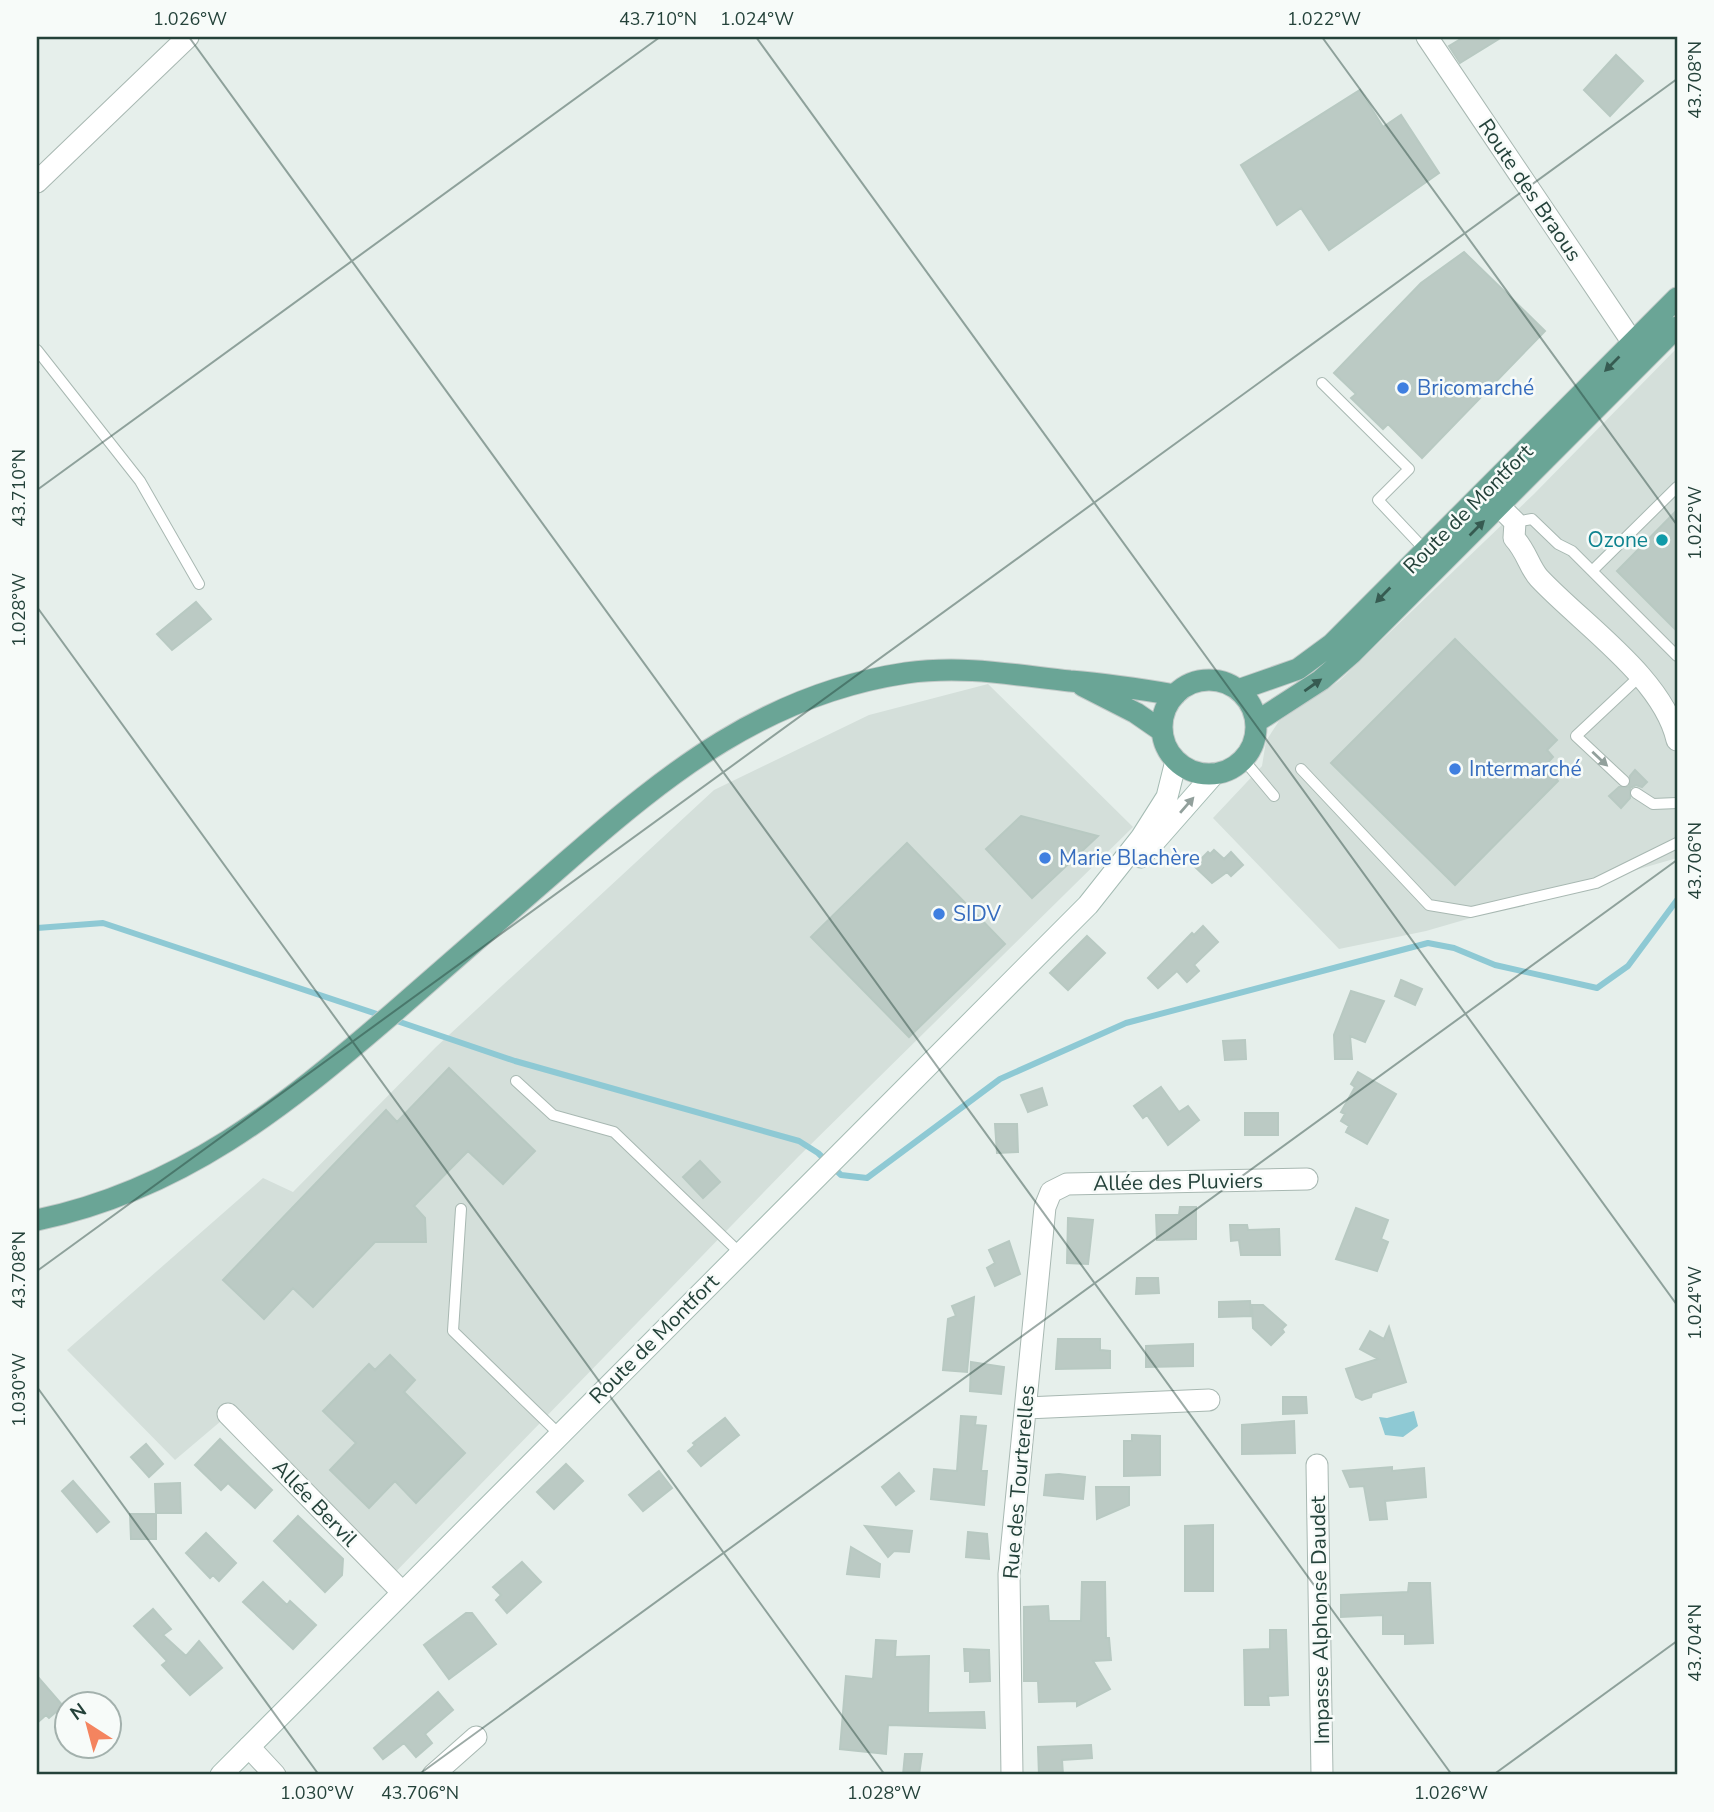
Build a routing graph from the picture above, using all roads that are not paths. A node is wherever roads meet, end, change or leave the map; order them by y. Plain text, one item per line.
1 (188, 37) edge
2 (1427, 37) edge
3 (37, 182) edge
4 (1677, 298) edge
5 (1677, 327) edge
6 (1633, 343) junction
7 (37, 350) edge
8 (1322, 383) dead end
9 (1677, 486) edge
10 (1499, 506) junction
11 (1515, 522) junction
12 (1426, 551) junction
13 (1592, 571) junction
14 (199, 584) dead end
15 (1677, 656) edge
16 (1640, 676) junction
17 (1071, 681) junction
18 (1238, 690) junction
19 (1175, 695) junction
20 (1256, 722) junction
21 (1162, 731) junction
22 (1677, 740) edge
23 (1243, 759) junction
24 (1176, 761) junction
25 (1301, 769) dead end
26 (1214, 774) junction
27 (1624, 781) dead end
28 (1636, 793) dead end
29 (1274, 796) dead end
30 (1677, 803) edge
31 (1677, 843) edge
32 (1088, 905) junction
33 (516, 1081) dead end
34 (1307, 1180) dead end
35 (1051, 1192) joint
36 (461, 1209) dead end
37 (37, 1220) edge
38 (740, 1253) junction
39 (1209, 1400) dead end
40 (1026, 1408) junction
41 (228, 1415) dead end
42 (559, 1434) junction
43 (1317, 1465) dead end
44 (402, 1592) junction
45 (476, 1737) dead end
46 (249, 1747) junction
47 (221, 1775) edge
48 (275, 1775) edge
49 (433, 1775) edge
50 (1012, 1775) edge
51 (1322, 1775) edge

1 - 3 street
2 - 6 street, Route des Braous
4 - 6 main road, Route de Montfort
5 - 10 main road, Route de Montfort
6 -> 12 main road, Route de Montfort
7 - 14 lane
8 - 12 lane
9 - 13 lane
10 - 11 street
20 -> 10 main road, Route de Montfort
11 - 13 lane
11 - 16 street
12 -> 18 main road, Route de Montfort
13 - 15 lane
16 - 22 street
16 -> 27 lane
17 - 19 main road
17 - 21 main road
17 - 37 main road
18 - 19 main road
18 - 20 main road
19 - 21 main road
20 - 23 main road
21 - 24 main road
23 - 26 main road
23 - 29 lane
24 - 26 main road
24 - 32 street, Route de Montfort
25 - 31 lane
32 -> 26 street, Route de Montfort
28 - 30 lane
32 - 38 street, Route de Montfort
33 - 38 lane
34 - 35 street, Allée des Pluviers
35 - 40 street, Rue des Tourterelles
36 - 42 lane
38 - 42 street, Route de Montfort
39 - 40 street
40 - 50 street, Rue des Tourterelles
41 - 44 street, Allée Bervil
42 - 44 street, Route de Montfort
43 - 51 street, Impasse Alphonse Daudet
44 - 46 street, Route de Montfort
45 - 49 street
46 - 47 street, Route de Montfort
46 - 48 street

